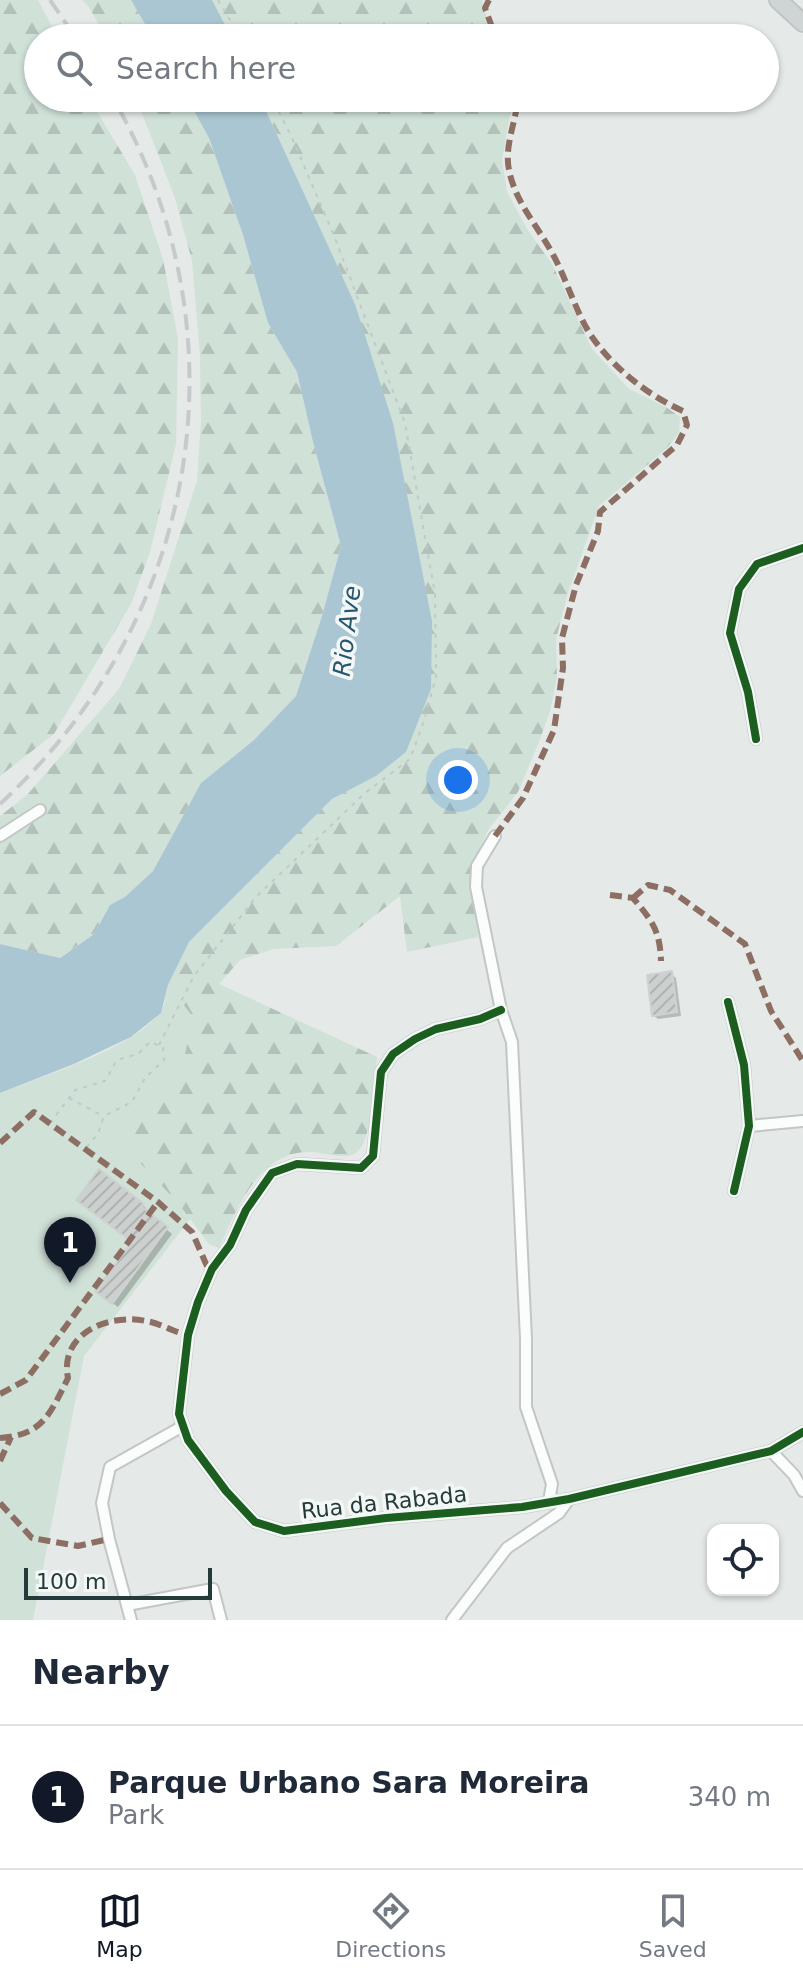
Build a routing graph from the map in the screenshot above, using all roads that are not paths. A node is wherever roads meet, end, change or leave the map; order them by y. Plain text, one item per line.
1 (778, 0) edge
2 (803, 23) edge
3 (803, 548) edge
4 (756, 739) dead end
5 (40, 810) dead end
6 (0, 836) edge
7 (495, 836) dead end
8 (728, 1002) dead end
9 (501, 1010) junction
10 (803, 1121) edge
11 (749, 1126) junction
12 (734, 1191) dead end
13 (183, 1426) junction
14 (803, 1432) edge
15 (771, 1451) junction
16 (803, 1491) edge
17 (569, 1499) junction
18 (549, 1501) junction
19 (127, 1605) junction
20 (131, 1620) edge
21 (221, 1620) edge
22 (452, 1620) edge

1 - 2 main road
3 - 4 street
5 - 6 street
7 - 9 street
8 - 11 street
9 - 13 street, Rua da Rabada
9 - 18 street
10 - 11 street
11 - 12 street
13 - 18 street, Rua da Rabada
13 - 19 street
14 - 15 street, Rua da Rabada
15 - 16 street
15 - 17 street, Rua da Rabada
17 - 18 street, Rua da Rabada
17 - 22 street
19 - 20 street
19 - 21 street

